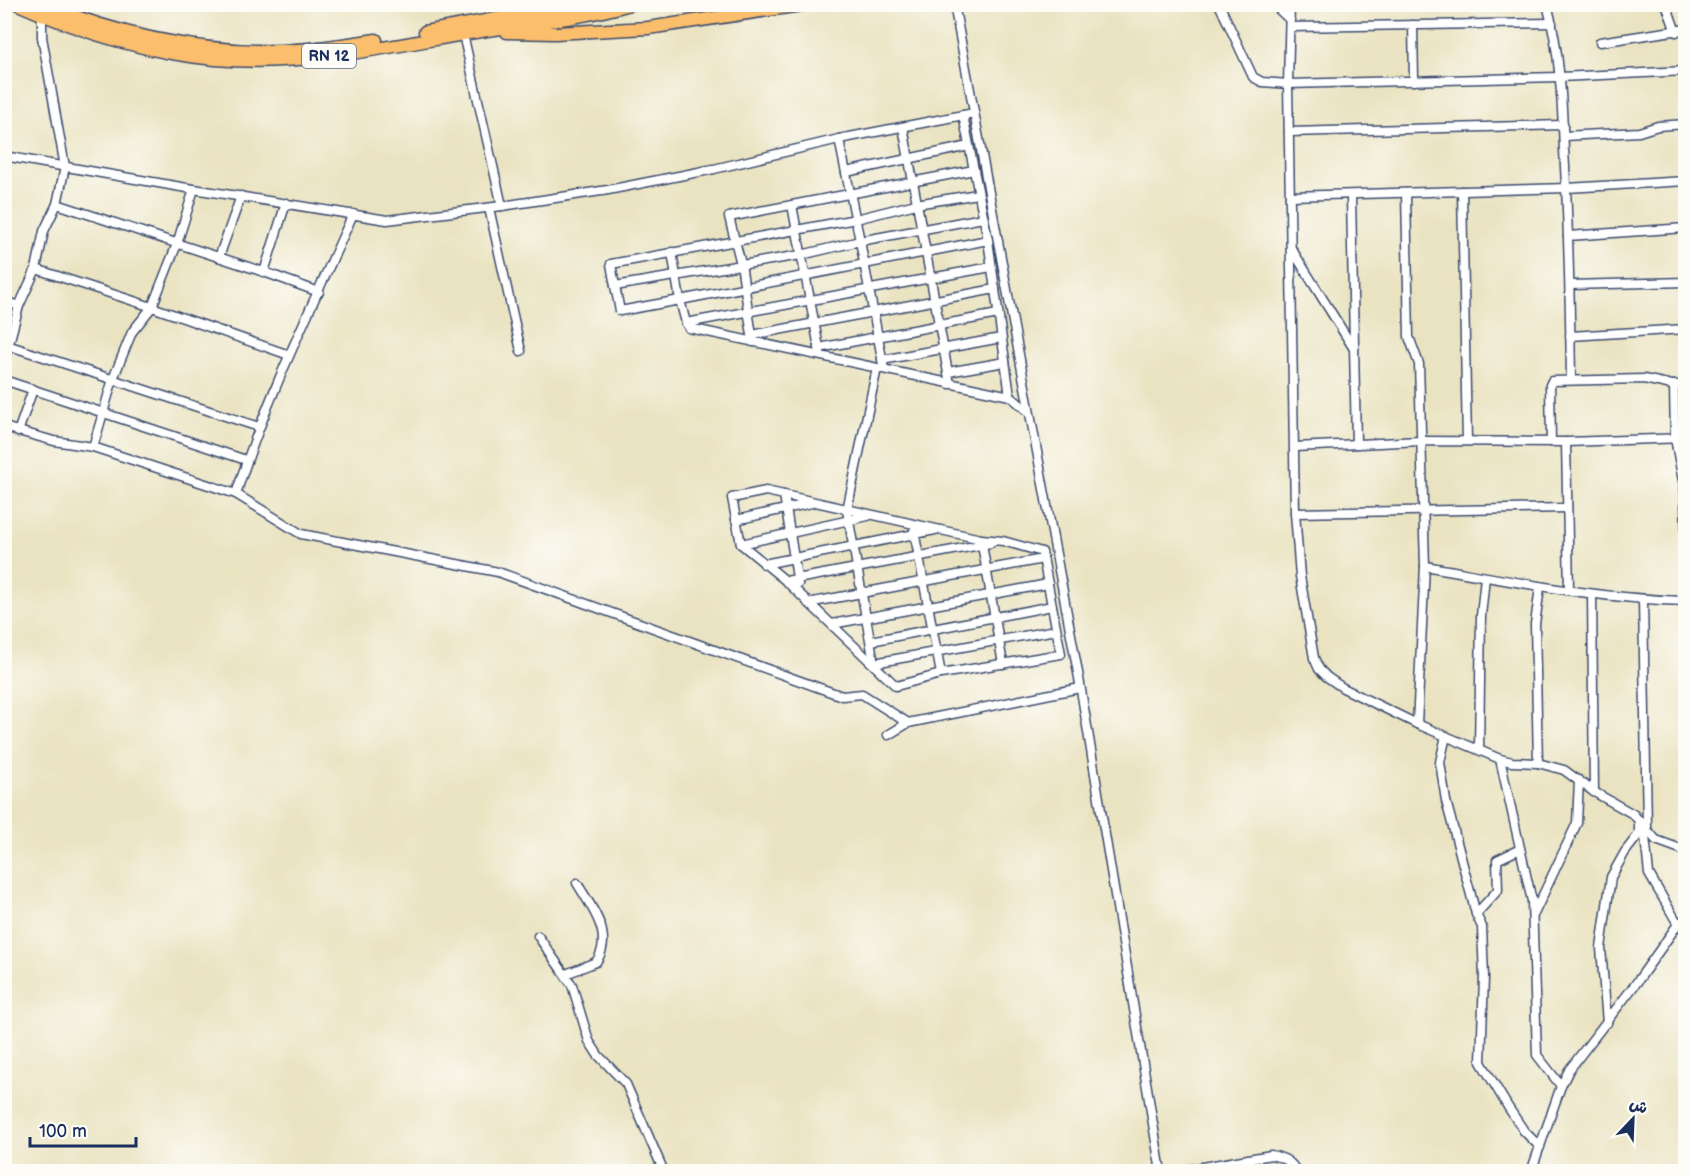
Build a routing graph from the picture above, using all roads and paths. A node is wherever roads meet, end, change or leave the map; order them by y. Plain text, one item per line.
1 (18, 4) edge
2 (578, 4) edge
3 (630, 4) edge
4 (808, 4) edge
5 (954, 4) edge
6 (1219, 4) edge
7 (1273, 4) edge
8 (1290, 4) edge
9 (1546, 4) edge
10 (1666, 4) edge
11 (772, 7) edge
12 (42, 10) edge
13 (1552, 22) junction
14 (1290, 23) junction
15 (1413, 25) junction
16 (1686, 30) edge
17 (484, 31) junction
18 (1676, 32) junction
19 (463, 34) junction
20 (1600, 42) dead end
21 (1686, 71) edge
22 (1560, 77) junction
23 (1414, 81) junction
24 (1288, 84) junction
25 (974, 113) junction
26 (963, 115) junction
27 (1686, 124) edge
28 (1563, 125) junction
29 (903, 127) junction
30 (1289, 132) junction
31 (1564, 136) junction
32 (839, 139) junction
33 (969, 146) junction
34 (4, 156) edge
35 (908, 159) junction
36 (65, 167) junction
37 (974, 170) junction
38 (846, 172) junction
39 (1686, 181) edge
40 (912, 183) junction
41 (194, 189) junction
42 (1567, 189) junction
43 (1462, 191) junction
44 (1406, 193) junction
45 (978, 194) junction
46 (851, 195) junction
47 (1351, 195) junction
48 (241, 196) junction
49 (1290, 196) junction
50 (286, 203) junction
51 (57, 204) junction
52 (916, 204) junction
53 (792, 205) junction
54 (502, 207) junction
55 (489, 208) junction
56 (353, 214) junction
57 (983, 218) junction
58 (856, 219) junction
59 (1686, 228) edge
60 (796, 230) junction
61 (920, 230) junction
62 (1568, 236) junction
63 (988, 240) junction
64 (734, 241) junction
65 (860, 241) junction
66 (177, 244) junction
67 (1291, 247) junction
68 (672, 252) junction
69 (925, 252) junction
70 (801, 255) junction
71 (219, 257) junction
72 (741, 264) junction
73 (865, 264) junction
74 (992, 267) junction
75 (36, 269) junction
76 (264, 272) junction
77 (677, 275) junction
78 (804, 276) junction
79 (930, 278) junction
80 (1686, 282) edge
81 (1570, 285) junction
82 (615, 286) junction
83 (744, 287) junction
84 (869, 289) junction
85 (995, 289) junction
86 (319, 292) junction
87 (680, 300) junction
88 (809, 300) junction
89 (934, 300) junction
90 (4, 301) edge
91 (19, 306) junction
92 (152, 307) junction
93 (747, 311) junction
94 (873, 312) junction
95 (998, 314) junction
96 (686, 323) junction
97 (814, 323) junction
98 (939, 326) junction
99 (1686, 329) edge
100 (1570, 336) junction
101 (878, 337) junction
102 (1001, 338) junction
103 (752, 339) junction
104 (10, 345) junction
105 (943, 348) junction
106 (1354, 350) junction
107 (521, 351) dead end
108 (820, 352) junction
109 (289, 355) junction
110 (4, 362) edge
111 (1005, 362) junction
112 (881, 366) junction
113 (948, 372) junction
114 (113, 379) junction
115 (4, 380) edge
116 (1571, 380) junction
117 (950, 384) junction
118 (1674, 385) junction
119 (1686, 385) edge
120 (33, 389) junction
121 (1010, 396) junction
122 (103, 411) junction
123 (1029, 412) junction
124 (4, 427) edge
125 (259, 427) junction
126 (18, 432) junction
127 (1675, 438) junction
128 (1686, 438) edge
129 (1421, 441) junction
130 (1467, 441) junction
131 (1551, 442) junction
132 (1566, 442) junction
133 (1356, 444) junction
134 (93, 447) junction
135 (1295, 447) junction
136 (246, 460) junction
137 (236, 494) junction
138 (1685, 494) edge
139 (784, 495) junction
140 (815, 503) junction
141 (1567, 508) junction
142 (786, 509) junction
143 (847, 510) junction
144 (1422, 511) junction
145 (1295, 513) junction
146 (871, 515) junction
147 (736, 520) junction
148 (849, 520) junction
149 (913, 524) junction
150 (939, 530) junction
151 (790, 533) junction
152 (915, 535) junction
153 (981, 542) junction
154 (1685, 542) edge
155 (741, 544) junction
156 (854, 547) junction
157 (1686, 547) edge
158 (920, 556) junction
159 (1043, 558) junction
160 (794, 559) junction
161 (764, 564) junction
162 (1425, 566) junction
163 (858, 568) junction
164 (986, 569) junction
165 (1485, 577) junction
166 (797, 579) junction
167 (786, 581) junction
168 (924, 581) junction
169 (1048, 584) junction
170 (1540, 587) junction
171 (1569, 590) junction
172 (862, 593) junction
173 (1592, 594) junction
174 (990, 595) junction
175 (800, 596) junction
176 (1643, 600) junction
177 (1686, 601) edge
178 (808, 603) junction
179 (929, 606) junction
180 (1052, 606) junction
181 (867, 617) junction
182 (994, 617) junction
183 (832, 624) junction
184 (933, 629) junction
185 (1056, 630) junction
186 (998, 640) junction
187 (871, 641) junction
188 (937, 651) junction
189 (874, 663) junction
190 (1003, 664) junction
191 (942, 674) junction
192 (1080, 688) junction
193 (908, 723) junction
194 (1417, 724) junction
195 (888, 735) dead end
196 (1446, 736) junction
197 (1479, 749) junction
198 (1500, 759) junction
199 (1538, 763) junction
200 (1579, 780) junction
201 (1594, 792) junction
202 (1643, 824) junction
203 (1520, 849) junction
204 (1686, 851) edge
205 (578, 883) dead end
206 (1476, 914) junction
207 (1533, 915) junction
208 (1682, 921) edge
209 (538, 936) dead end
210 (566, 974) junction
211 (1607, 1023) junction
212 (1561, 1086) junction
213 (1540, 1147) junction
214 (1249, 1159) junction
215 (664, 1172) edge
216 (1161, 1172) edge
217 (1174, 1172) edge
218 (1252, 1172) edge
219 (1297, 1172) edge
220 (1531, 1172) edge

1 - 12 highway, RN 12
2 - 12 highway
3 - 17 highway
4 - 11 highway, RN 12
5 - 25 street
6 - 24 street
7 - 14 street
8 - 14 street
9 - 13 street
10 - 18 street
11 - 17 highway, RN 12
12 - 19 highway, RN 12
12 - 36 street
13 - 15 street
13 - 22 street
14 - 15 street
14 - 24 street
15 - 23 street
16 - 18 street
17 - 19 highway, RN 12
18 - 20 street
19 - 54 street
21 - 22 street
22 - 23 street
22 - 28 street
23 - 24 street
24 - 30 street
25 - 26 street
25 - 123 street
26 - 29 street
26 - 33 street
27 - 31 street
28 - 30 street
28 - 31 street
29 - 32 street
29 - 35 street
30 - 49 street
31 - 42 street
32 - 38 street
32 - 54 street
33 - 35 street
33 - 37 street
34 - 36 street
35 - 38 street
35 - 40 street
36 - 41 street
36 - 51 street
37 - 40 street
37 - 45 street
38 - 46 street
39 - 42 street
40 - 46 street
40 - 52 street
41 - 48 street
41 - 66 street
42 - 43 street
42 - 62 street
43 - 44 street
43 - 130 street
44 - 47 street
44 - 129 street
45 - 52 street
45 - 57 street
46 - 53 street
46 - 58 street
47 - 49 street
47 - 106 street
48 - 50 street
48 - 71 street
49 - 67 street
50 - 56 street
50 - 76 street
51 - 66 street
51 - 75 street
52 - 58 street
52 - 61 street
53 - 60 street
53 - 64 street
54 - 55 street
55 - 56 street
55 - 107 street
56 - 86 street
57 - 61 street
57 - 63 street
58 - 60 street
58 - 65 street
59 - 62 street
60 - 64 street
60 - 70 street
61 - 65 street
61 - 69 street
62 - 81 street
63 - 69 street
63 - 74 street
64 - 68 street
64 - 72 street
65 - 70 street
65 - 73 street
66 - 71 street
66 - 92 street
67 - 106 street
67 - 135 street
68 - 77 street
68 - 82 street
69 - 73 street
69 - 79 street
70 - 72 street
70 - 78 street
71 - 76 street
72 - 77 street
72 - 83 street
73 - 78 street
73 - 84 street
74 - 79 street
74 - 85 street
75 - 91 street
75 - 92 street
76 - 86 street
77 - 82 street
77 - 87 street
78 - 83 street
78 - 88 street
79 - 84 street
79 - 89 street
80 - 81 street
81 - 100 street
82 - 87 street
83 - 87 street
83 - 93 street
84 - 88 street
84 - 94 street
85 - 89 street
85 - 95 street
86 - 109 street
87 - 96 street
88 - 93 street
88 - 97 street
89 - 94 street
89 - 98 street
90 - 91 street
91 - 104 street
92 - 109 street
92 - 114 street
93 - 96 street
93 - 103 street
94 - 97 street
94 - 101 street
95 - 98 street
95 - 102 street
96 - 103 street
97 - 103 street
97 - 108 street
98 - 101 street
98 - 105 street
99 - 100 street
100 - 116 street
101 - 108 street
101 - 112 street
102 - 105 street
102 - 111 street
103 - 108 street
104 - 110 street
104 - 114 street
105 - 112 street
105 - 113 street
106 - 133 street
108 - 112 street
109 - 125 street
111 - 113 street
111 - 121 street
112 - 117 street
112 - 143 street
113 - 117 street
114 - 122 street
114 - 125 street
115 - 120 street
116 - 118 street
116 - 131 street
117 - 121 street
118 - 119 street
118 - 127 street
120 - 122 street
120 - 126 street
121 - 123 street
122 - 134 street
122 - 136 street
123 - 192 street
124 - 126 street
125 - 136 street
126 - 134 street
127 - 128 street
127 - 132 street
127 - 138 street
129 - 130 street
129 - 133 street
129 - 144 street
130 - 131 street
131 - 132 street
132 - 141 street
133 - 135 street
134 - 137 street
135 - 145 street
136 - 137 street
137 - 193 street
138 - 154 street
139 - 140 street
139 - 142 street
139 - 147 street
140 - 142 street
140 - 143 street
141 - 144 street
141 - 171 street
142 - 147 street
142 - 151 street
143 - 146 street
143 - 148 street
144 - 145 street
144 - 162 street
145 - 194 street
146 - 148 street
146 - 149 street
147 - 155 street
148 - 151 street
148 - 156 street
149 - 150 street
149 - 152 street
150 - 152 street
150 - 153 street
151 - 155 street
151 - 160 street
152 - 156 street
152 - 158 street
153 - 158 street
153 - 159 street
153 - 164 street
154 - 157 street
155 - 161 street
156 - 160 street
156 - 163 street
158 - 163 street
158 - 168 street
159 - 164 street
159 - 169 street
160 - 161 street
160 - 166 street
161 - 167 street
162 - 165 street
162 - 194 street
163 - 166 street
163 - 172 street
164 - 168 street
164 - 174 street
165 - 170 street
165 - 197 street
166 - 167 street
166 - 175 street
167 - 175 street
168 - 172 street
168 - 179 street
169 - 174 street
169 - 180 street
170 - 171 street
170 - 199 street
171 - 173 street
172 - 178 street
172 - 181 street
173 - 176 street
173 - 201 street
174 - 179 street
174 - 182 street
175 - 178 street
176 - 177 street
176 - 202 street
178 - 183 street
179 - 181 street
179 - 184 street
180 - 182 street
180 - 185 street
181 - 183 street
181 - 187 street
182 - 184 street
182 - 186 street
183 - 189 street
184 - 187 street
184 - 188 street
185 - 186 street
185 - 190 street
186 - 188 street
186 - 190 street
187 - 189 street
188 - 189 street
188 - 191 street
189 - 191 street
190 - 191 street
192 - 193 street
192 - 216 street
193 - 195 street
194 - 196 street
196 - 197 street
196 - 206 street
197 - 198 street
198 - 199 street
198 - 203 street
199 - 200 street
200 - 201 street
200 - 207 street
201 - 202 street
202 - 204 street
202 - 208 street
202 - 211 street
203 - 206 street
203 - 207 street
205 - 210 street
206 - 213 street
207 - 212 street
208 - 211 street
209 - 210 street
210 - 215 street
211 - 212 street
212 - 213 street
213 - 220 street
214 - 217 street
214 - 218 street
214 - 219 street

